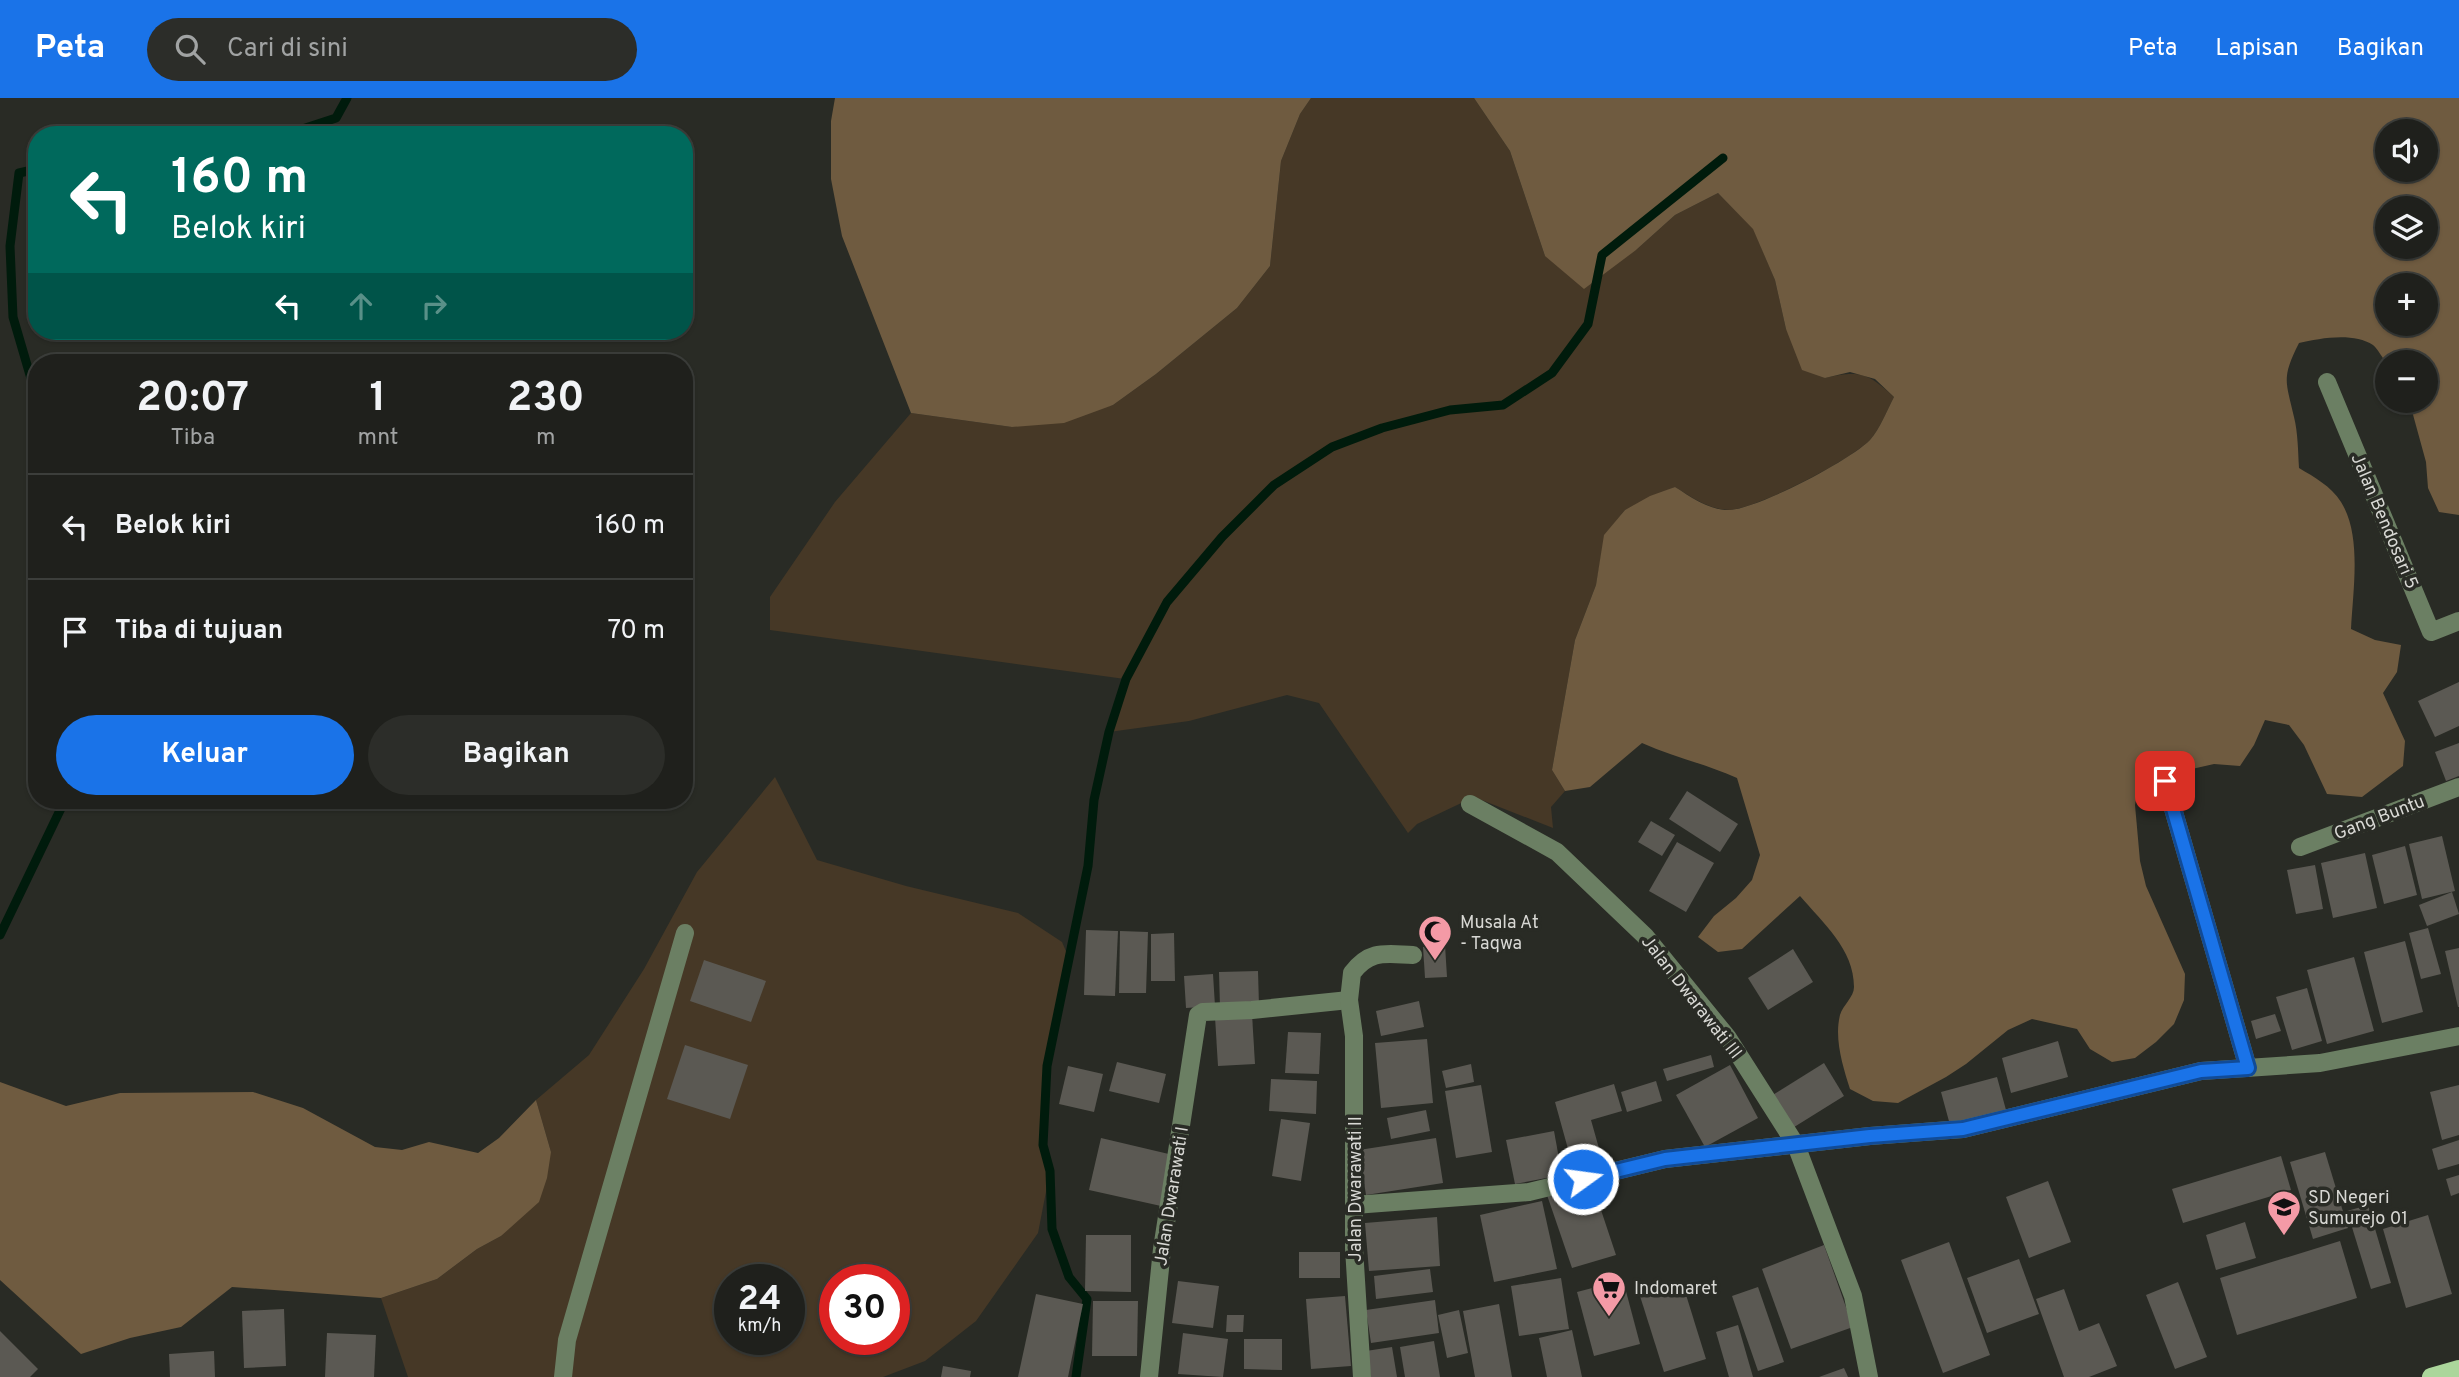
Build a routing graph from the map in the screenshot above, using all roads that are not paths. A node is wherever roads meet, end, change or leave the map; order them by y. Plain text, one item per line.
1 (2327, 382) dead end
2 (2459, 621) edge
3 (2165, 781) dead end
4 (2459, 787) edge
5 (1470, 804) dead end
6 (2300, 848) dead end
7 (685, 933) dead end
8 (1413, 955) dead end
9 (1349, 1000) junction
10 (2459, 1036) edge
11 (2248, 1068) junction
12 (1796, 1145) junction
13 (1354, 1205) junction
14 (2459, 1369) edge
15 (563, 1377) edge
16 (1149, 1377) edge
17 (1362, 1377) edge
18 (1869, 1377) edge
19 (2431, 1377) edge

1 - 2 street, Jalan Bendosari 5
3 - 11 street
4 - 6 street, Gang Buntu
5 - 12 street, Jalan Dwarawati III
7 - 15 street
8 - 9 street
9 - 13 street, Jalan Dwarawati II
9 - 16 street, Jalan Dwarawati I
10 - 11 street
11 - 12 street
12 - 13 street
12 - 18 street, Jalan Dwarawati III
13 - 17 street, Jalan Dwarawati II
14 - 19 main road

